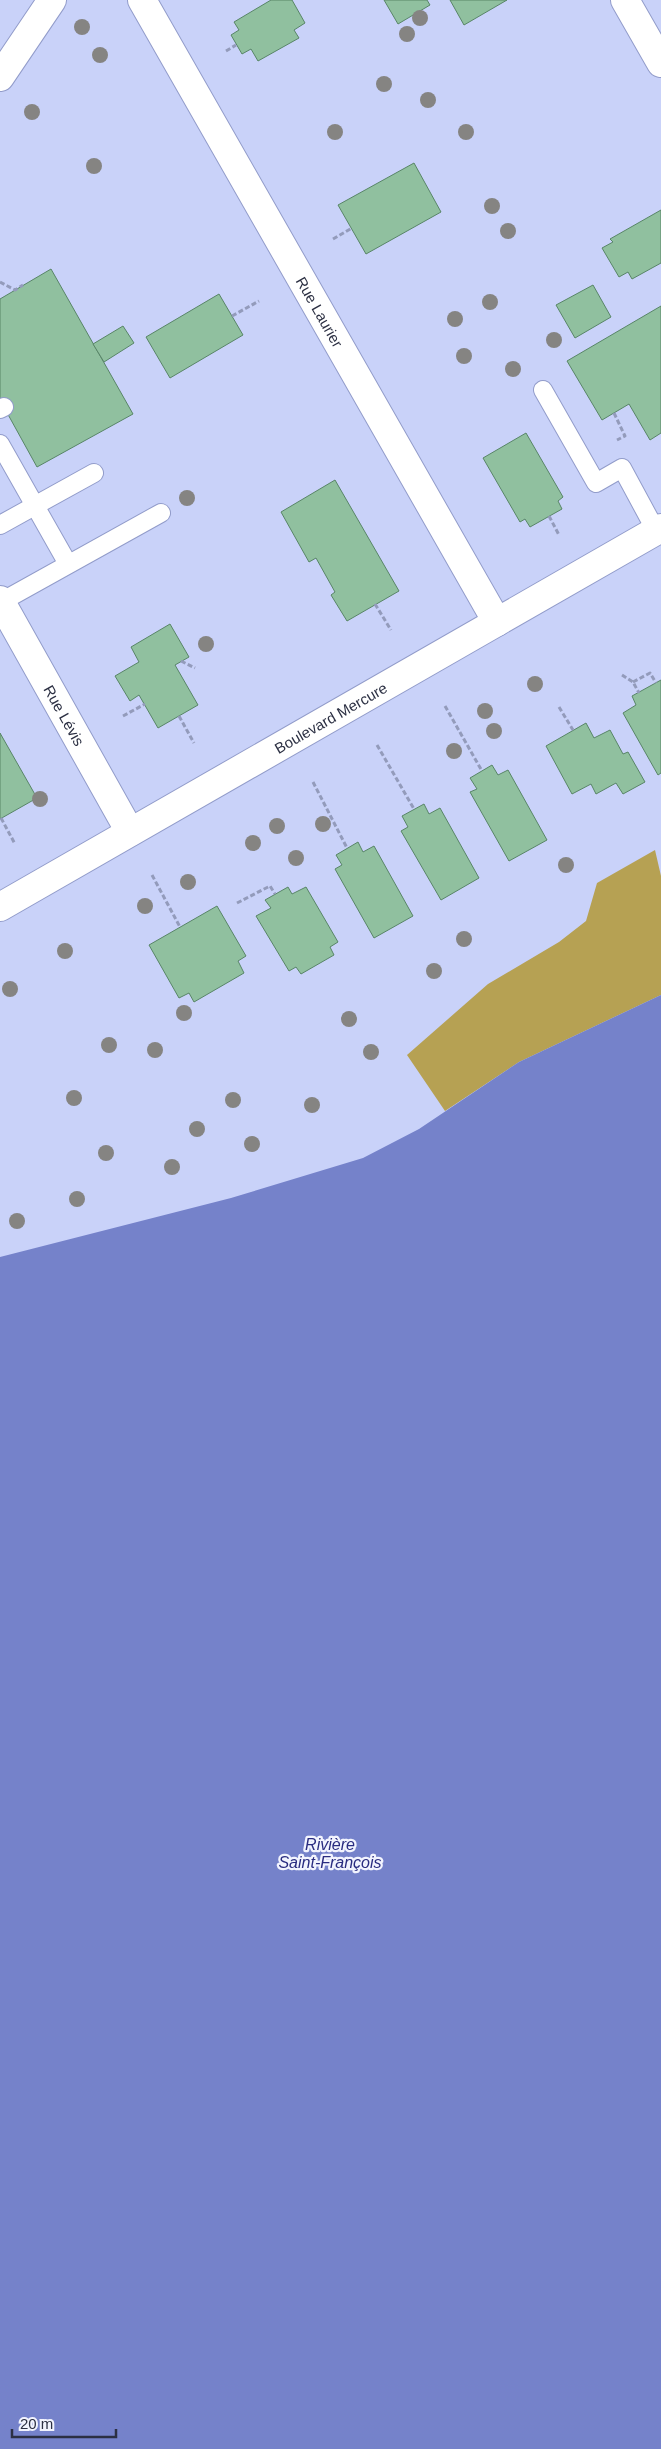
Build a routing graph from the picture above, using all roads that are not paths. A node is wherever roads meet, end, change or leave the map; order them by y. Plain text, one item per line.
1 (52, 0) edge
2 (142, 0) edge
3 (625, 0) edge
4 (661, 63) edge
5 (0, 76) edge
6 (543, 390) dead end
7 (0, 444) edge
8 (94, 473) dead end
9 (34, 506) junction
10 (161, 513) dead end
11 (0, 525) edge
12 (659, 530) edge
13 (68, 564) junction
14 (1, 601) edge
15 (497, 622) junction
16 (130, 832) junction
17 (0, 906) edge

1 - 5 street
2 - 15 street, Rue Laurier
3 - 4 street
6 - 12 lane
7 - 9 lane
8 - 9 lane
9 - 11 lane
9 - 13 lane
10 - 13 lane
12 - 15 street, Boulevard Mercure
13 - 14 lane
14 - 16 street, Rue Lévis
15 - 16 street, Boulevard Mercure
16 - 17 street, Boulevard Mercure

